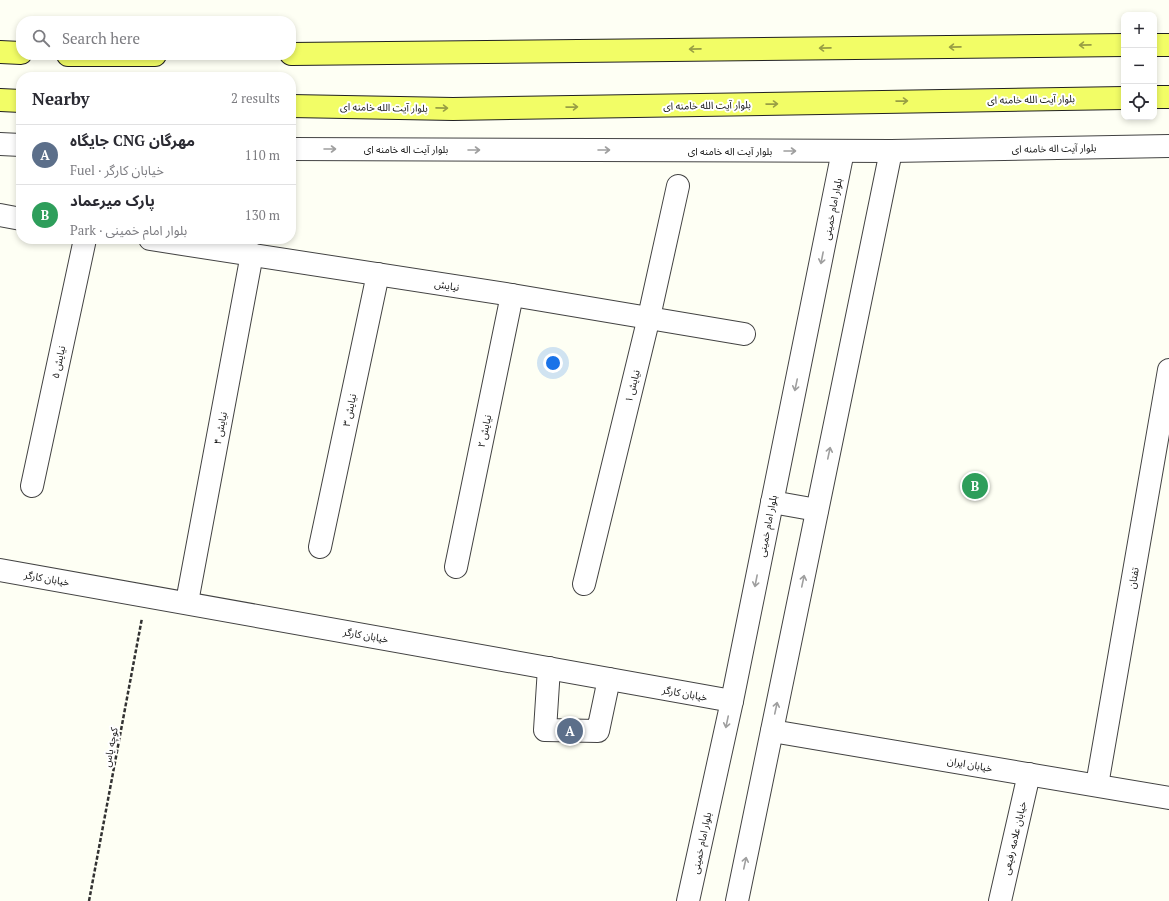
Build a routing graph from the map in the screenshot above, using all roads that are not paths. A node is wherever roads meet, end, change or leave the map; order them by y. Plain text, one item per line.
1 (1121, 45) edge
2 (1157, 45) edge
3 (1169, 45) edge
4 (0, 52) edge
5 (16, 53) edge
6 (296, 54) edge
7 (1157, 97) edge
8 (1169, 97) edge
9 (1121, 98) edge
10 (0, 100) edge
11 (16, 101) edge
12 (296, 106) edge
13 (0, 144) edge
14 (16, 145) edge
15 (1169, 146) edge
16 (296, 149) edge
17 (843, 151) junction
18 (891, 151) junction
19 (678, 186) dead end
20 (0, 215) edge
21 (16, 218) edge
22 (84, 244) edge
23 (184, 244) edge
24 (252, 254) junction
25 (378, 274) junction
26 (512, 295) junction
27 (649, 317) junction
28 (744, 334) dead end
29 (1169, 370) edge
30 (32, 486) dead end
31 (772, 502) junction
32 (817, 510) junction
33 (320, 546) dead end
34 (456, 567) dead end
35 (0, 570) edge
36 (584, 584) dead end
37 (187, 602) junction
38 (549, 668) junction
39 (608, 679) junction
40 (732, 701) junction
41 (772, 731) junction
42 (1029, 774) junction
43 (1097, 785) junction
44 (1169, 798) edge
45 (688, 901) edge
46 (737, 901) edge
47 (1000, 901) edge

1 -> 6 main road
2 - 3 main road
4 - 5 main road
7 - 8 main road
12 -> 9 main road, بلوار آیت الله خامنه ای
10 - 11 main road
13 - 14 street
15 - 18 street, بلوار آیت اله خامنه ای
16 -> 17 street, بلوار آیت اله خامنه ای
17 - 18 street, بلوار آیت اله خامنه ای
17 -> 31 street, بلوار امام خمینی
32 -> 18 street
19 - 27 street, نیایش ۱
20 - 21 street
22 - 30 street, نیایش ۵
23 - 24 street, نیایش
24 - 25 street, نیایش
24 - 37 street, نیایش ۴
25 - 26 street, نیایش
25 - 33 street, نیایش ۳
26 - 27 street, نیایش
26 - 34 street, نیایش ۲
27 - 28 street, نیایش
27 - 36 street, نیایش ۱
29 - 43 street, تفتان
31 - 32 street
31 -> 40 street, بلوار امام خمینی
41 -> 32 street
35 - 37 street, خیابان کارگر
37 - 38 street, خیابان کارگر
38 - 39 street, خیابان کارگر
38 - 39 street
39 - 40 street, خیابان کارگر
40 -> 45 street, بلوار امام خمینی
41 - 42 street, خیابان ایران
46 -> 41 street
42 - 43 street, خیابان ایران
42 - 47 street, خیابان علامه رفیعی
43 - 44 street, خیابان ایران

